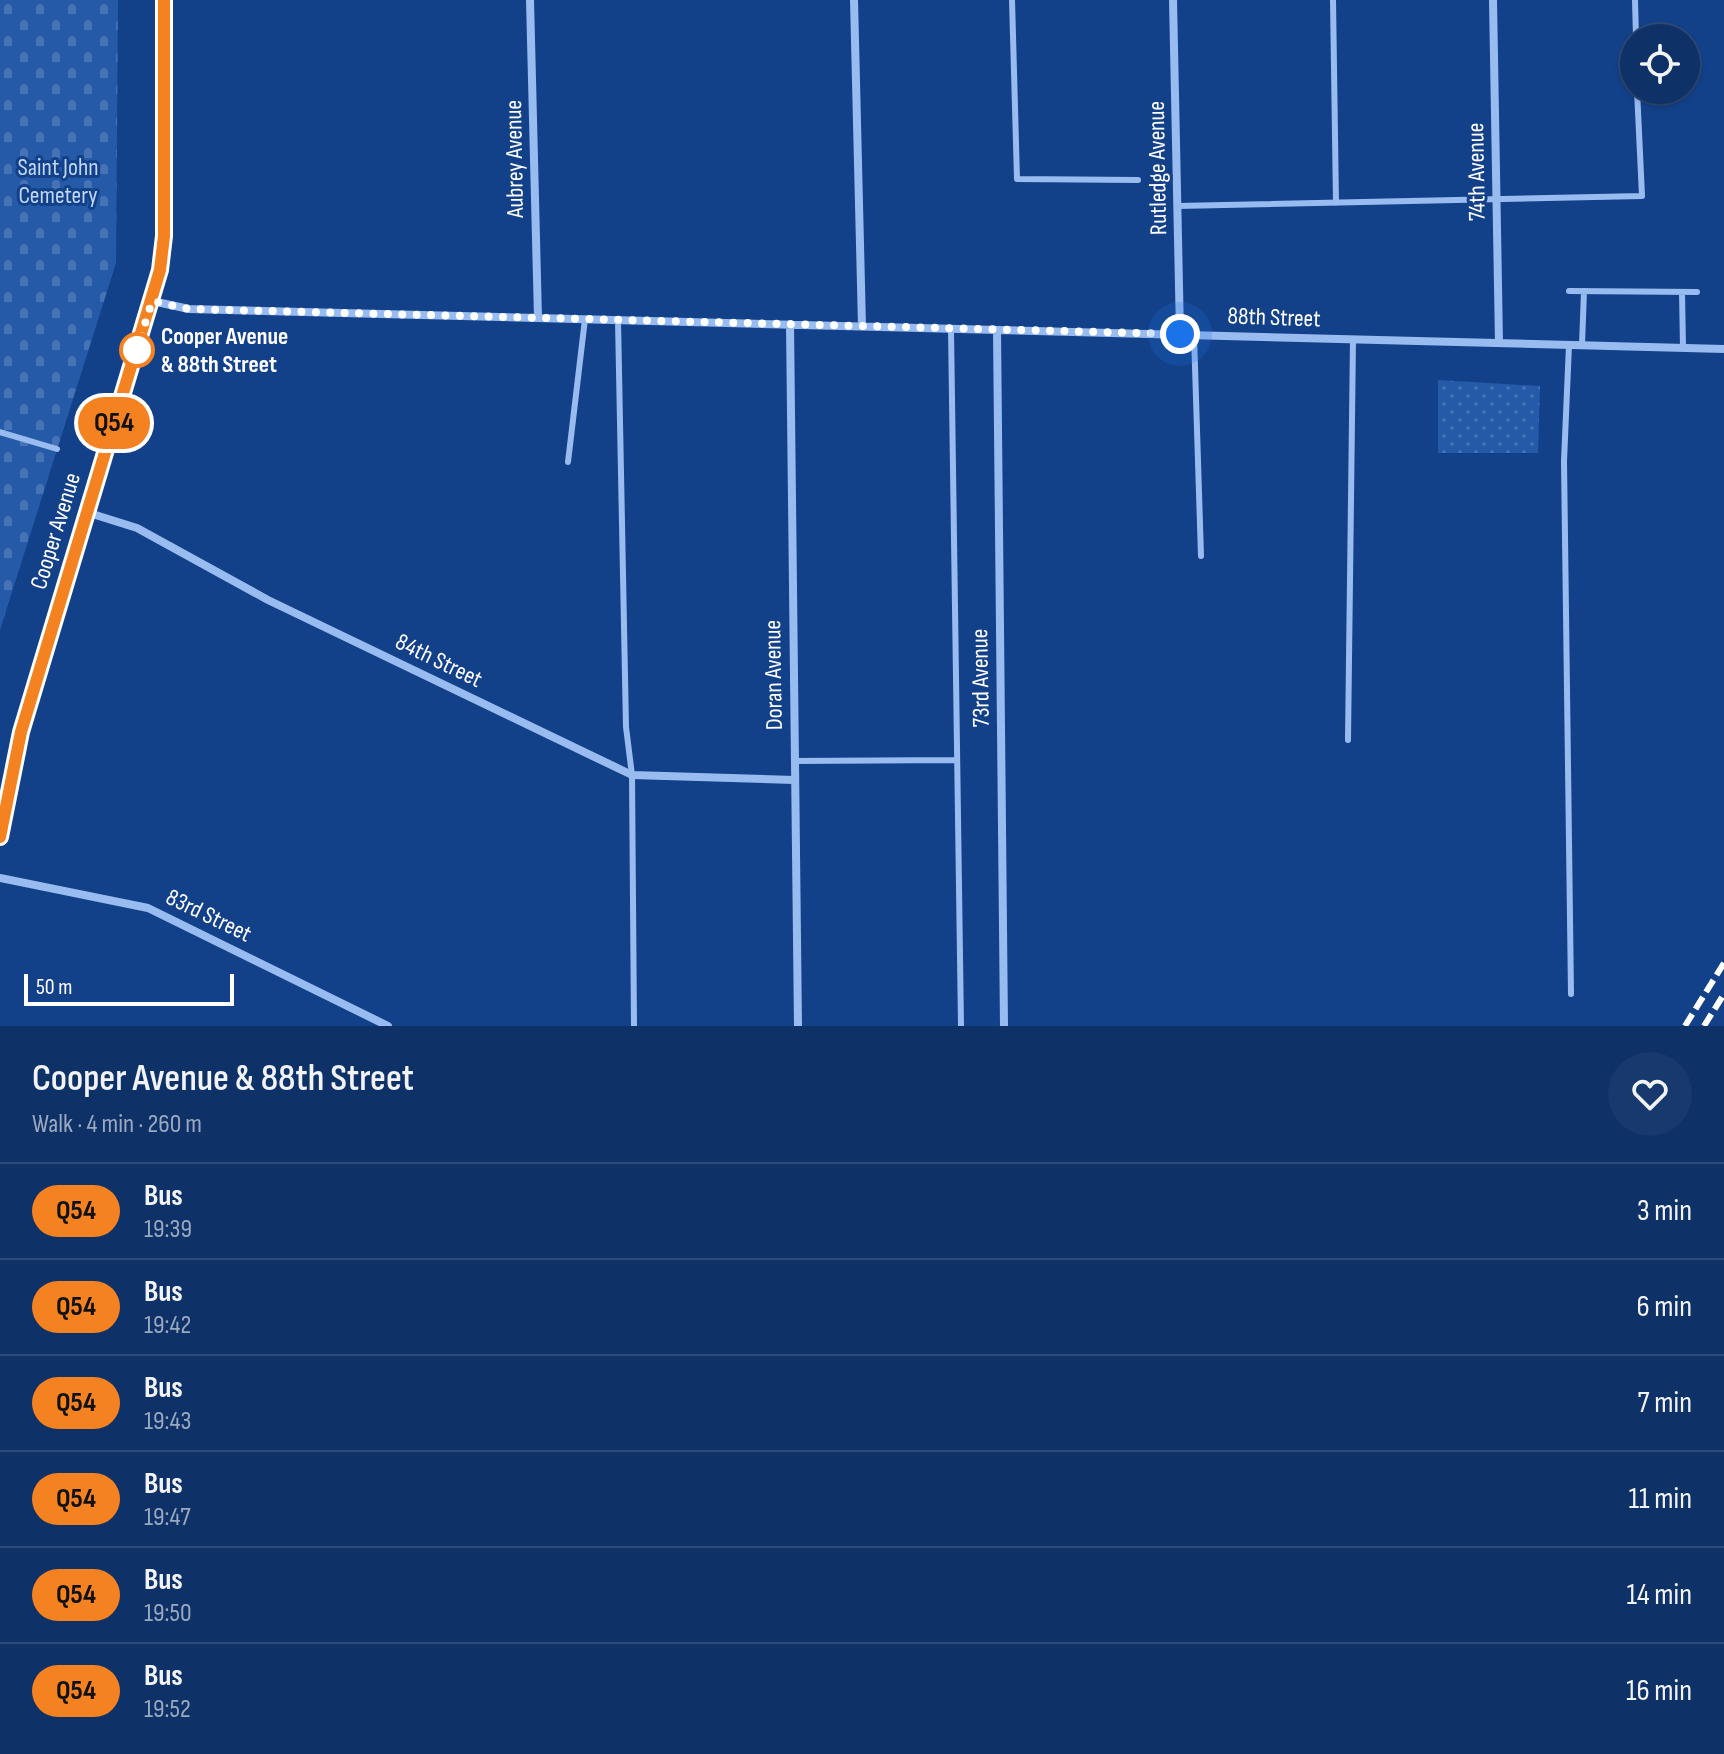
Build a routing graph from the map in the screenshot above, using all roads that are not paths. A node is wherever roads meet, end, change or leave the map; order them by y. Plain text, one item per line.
1 (164, 0) edge
2 (530, 0) edge
3 (854, 0) edge
4 (1012, 0) edge
5 (1173, 0) edge
6 (1333, 0) edge
7 (1493, 0) edge
8 (1635, 0) edge
9 (1636, 24) edge
10 (1638, 104) edge
11 (1138, 180) dead end
12 (1496, 200) junction
13 (1336, 203) junction
14 (1177, 206) junction
15 (1569, 291) dead end
16 (1584, 291) junction
17 (1682, 292) junction
18 (1697, 292) dead end
19 (152, 301) junction
20 (538, 318) junction
21 (585, 319) junction
22 (618, 320) junction
23 (790, 324) junction
24 (862, 326) junction
25 (951, 329) junction
26 (997, 330) junction
27 (1180, 334) junction
28 (1194, 335) junction
29 (1353, 339) junction
30 (1499, 343) junction
31 (1569, 345) junction
32 (1582, 345) junction
33 (1683, 348) junction
34 (1724, 349) edge
35 (0, 432) edge
36 (57, 449) dead end
37 (568, 462) dead end
38 (85, 512) junction
39 (1201, 556) dead end
40 (1348, 740) dead end
41 (957, 760) junction
42 (794, 761) junction
43 (632, 775) junction
44 (794, 780) junction
45 (0, 837) edge
46 (0, 878) edge
47 (1571, 994) dead end
48 (388, 1026) edge
49 (634, 1026) edge
50 (798, 1026) edge
51 (961, 1026) edge
52 (1004, 1026) edge

1 - 19 main road, Cooper Avenue
2 - 20 street, Aubrey Avenue
3 - 24 street
4 - 11 lane
5 - 14 street, Rutledge Avenue
6 - 13 lane
7 - 12 street, 74th Avenue
8 - 9 lane
10 - 12 lane
12 - 13 lane
12 - 30 street, 74th Avenue
13 - 14 lane
14 - 27 street, Rutledge Avenue
15 - 16 lane
16 - 17 lane
16 - 32 lane
17 - 18 lane
17 - 33 lane
19 - 20 street, 88th Street
19 - 38 main road, Cooper Avenue
20 - 21 street, 88th Street
21 - 22 street, 88th Street
21 - 37 lane
22 - 23 street, 88th Street
22 - 43 lane
23 - 24 street, 88th Street
23 - 42 street, Doran Avenue
24 - 25 street, 88th Street
25 - 26 street, 88th Street
25 - 41 lane
26 - 27 street, 88th Street
26 - 52 street, 73rd Avenue
27 - 28 street, 88th Street
28 - 29 street, 88th Street
28 - 39 lane
29 - 30 street, 88th Street
29 - 40 lane
30 - 31 street, 88th Street
31 - 32 street, 88th Street
31 - 47 lane
32 - 33 street, 88th Street
33 - 34 street, 88th Street
35 - 36 lane
38 - 43 street, 84th Street
38 - 45 main road, Cooper Avenue
41 - 42 lane
41 - 51 lane
42 - 44 street, Doran Avenue
43 - 44 street, 84th Street
43 - 49 lane
44 - 50 street, Doran Avenue
46 - 48 street, 83rd Street

